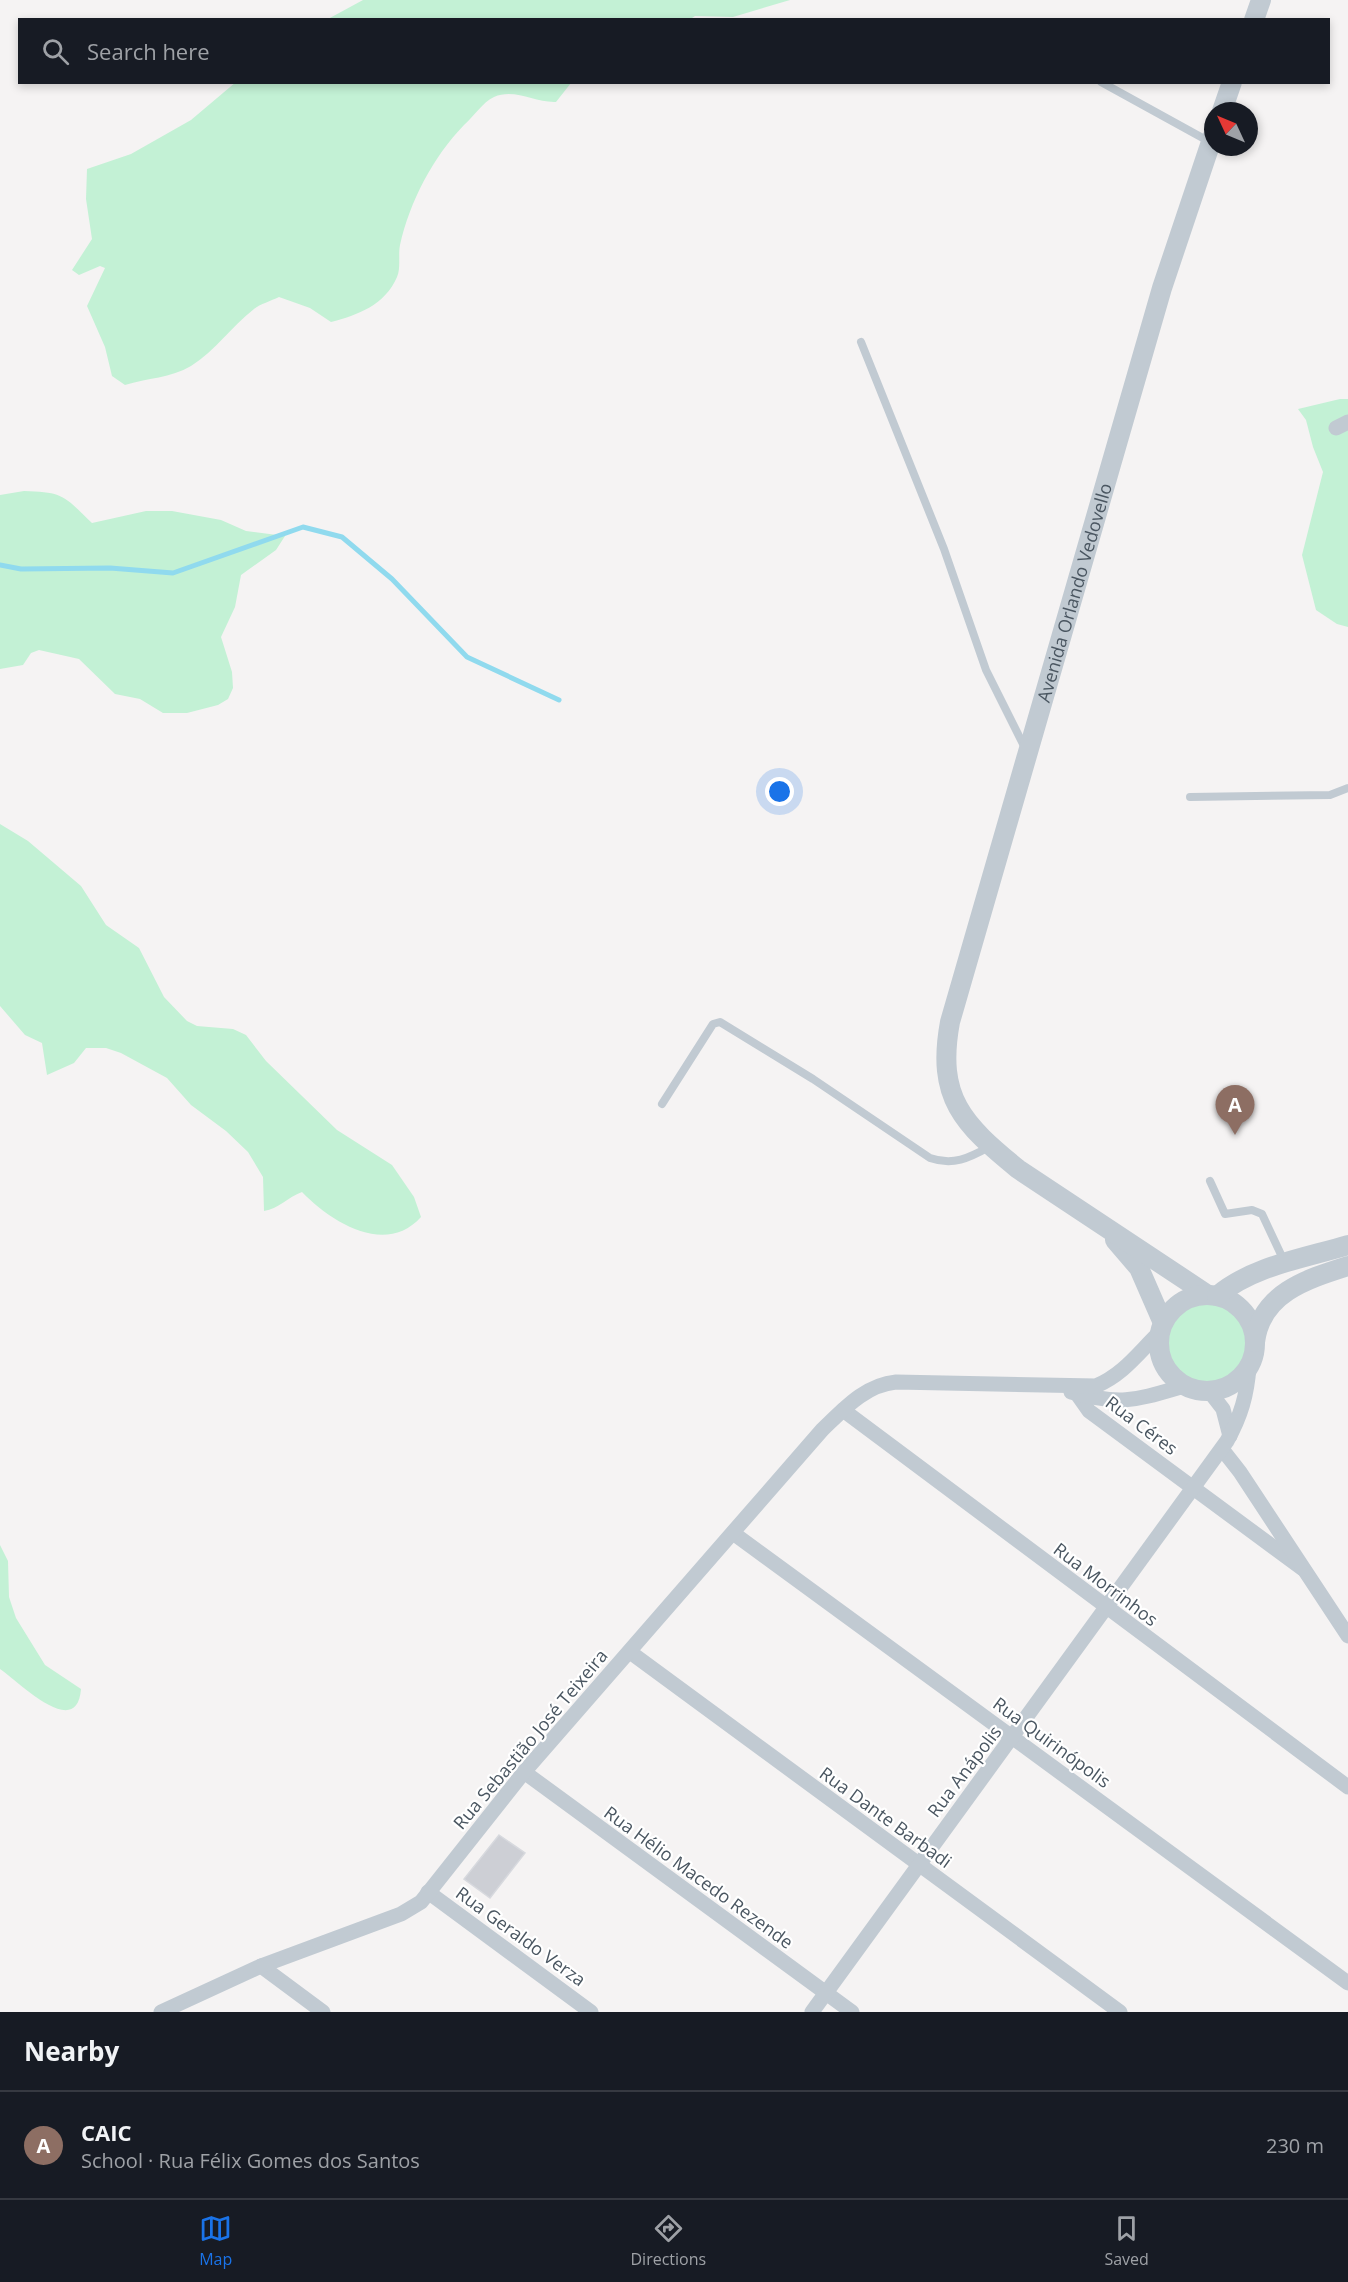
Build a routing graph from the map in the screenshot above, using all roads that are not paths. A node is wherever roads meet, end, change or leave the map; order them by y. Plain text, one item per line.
1 (1261, 0) edge
2 (1255, 18) edge
3 (1105, 84) edge
4 (1231, 84) edge
5 (1225, 102) edge
6 (1204, 135) edge
7 (1206, 156) edge
8 (861, 342) dead end
9 (1027, 752) junction
10 (1348, 788) edge
11 (1190, 797) dead end
12 (662, 1104) dead end
13 (991, 1146) junction
14 (1210, 1182) dead end
15 (1105, 1228) junction
16 (1348, 1245) edge
17 (1285, 1264) junction
18 (1348, 1266) edge
19 (1212, 1296) junction
20 (1162, 1328) junction
21 (1255, 1342) junction
22 (1249, 1367) junction
23 (1184, 1386) junction
24 (1078, 1391) junction
25 (1209, 1391) junction
26 (843, 1410) junction
27 (1230, 1436) junction
28 (1222, 1449) junction
29 (1194, 1488) junction
30 (733, 1533) junction
31 (1303, 1569) junction
32 (1107, 1609) junction
33 (1348, 1636) edge
34 (630, 1652) junction
35 (1014, 1738) junction
36 (524, 1772) junction
37 (1348, 1787) edge
38 (918, 1865) junction
39 (428, 1892) junction
40 (261, 1966) junction
41 (1348, 1983) edge
42 (825, 1993) junction
43 (161, 2012) edge
44 (323, 2012) edge
45 (591, 2012) edge
46 (812, 2012) edge
47 (852, 2012) edge
48 (1120, 2012) edge

1 - 2 street
3 - 6 lane
4 - 5 street
7 - 9 street, Avenida Orlando Vedovello
8 - 9 lane
9 - 13 street, Avenida Orlando Vedovello
10 - 11 lane
12 - 13 lane
13 - 15 street, Avenida Orlando Vedovello
14 - 17 lane
15 - 19 street
15 - 20 street
16 - 17 street
17 - 19 street
18 - 21 street
19 - 20 street
19 - 21 street
20 - 23 street
20 - 24 street
21 - 22 street
22 - 25 street
22 - 27 street, Rua Anápolis
23 - 24 street
23 - 25 street
24 - 26 street, Rua Sebastião José Teixeira
24 - 29 street, Rua Céres
25 - 27 street
26 - 30 street, Rua Sebastião José Teixeira
26 - 32 street, Rua Morrinhos
27 - 28 street, Rua Anápolis
28 - 29 street, Rua Anápolis
28 - 31 street
29 - 31 street, Rua Céres
29 - 32 street, Rua Anápolis
30 - 34 street, Rua Sebastião José Teixeira
30 - 35 street, Rua Quirinópolis
31 - 33 street
32 - 35 street, Rua Anápolis
32 - 37 street, Rua Morrinhos
34 - 36 street, Rua Sebastião José Teixeira
34 - 38 street, Rua Dante Barbadi
35 - 38 street, Rua Anápolis
35 - 41 street, Rua Quirinópolis
36 - 39 street, Rua Sebastião José Teixeira
36 - 42 street, Rua Hélio Macedo Rezende
38 - 42 street, Rua Anápolis
38 - 48 street, Rua Dante Barbadi
39 - 40 street, Rua Sebastião José Teixeira
39 - 45 street, Rua Geraldo Verza
40 - 43 street, Rua Sebastião José Teixeira
40 - 44 street
42 - 46 street, Rua Anápolis
42 - 47 street, Rua Hélio Macedo Rezende

